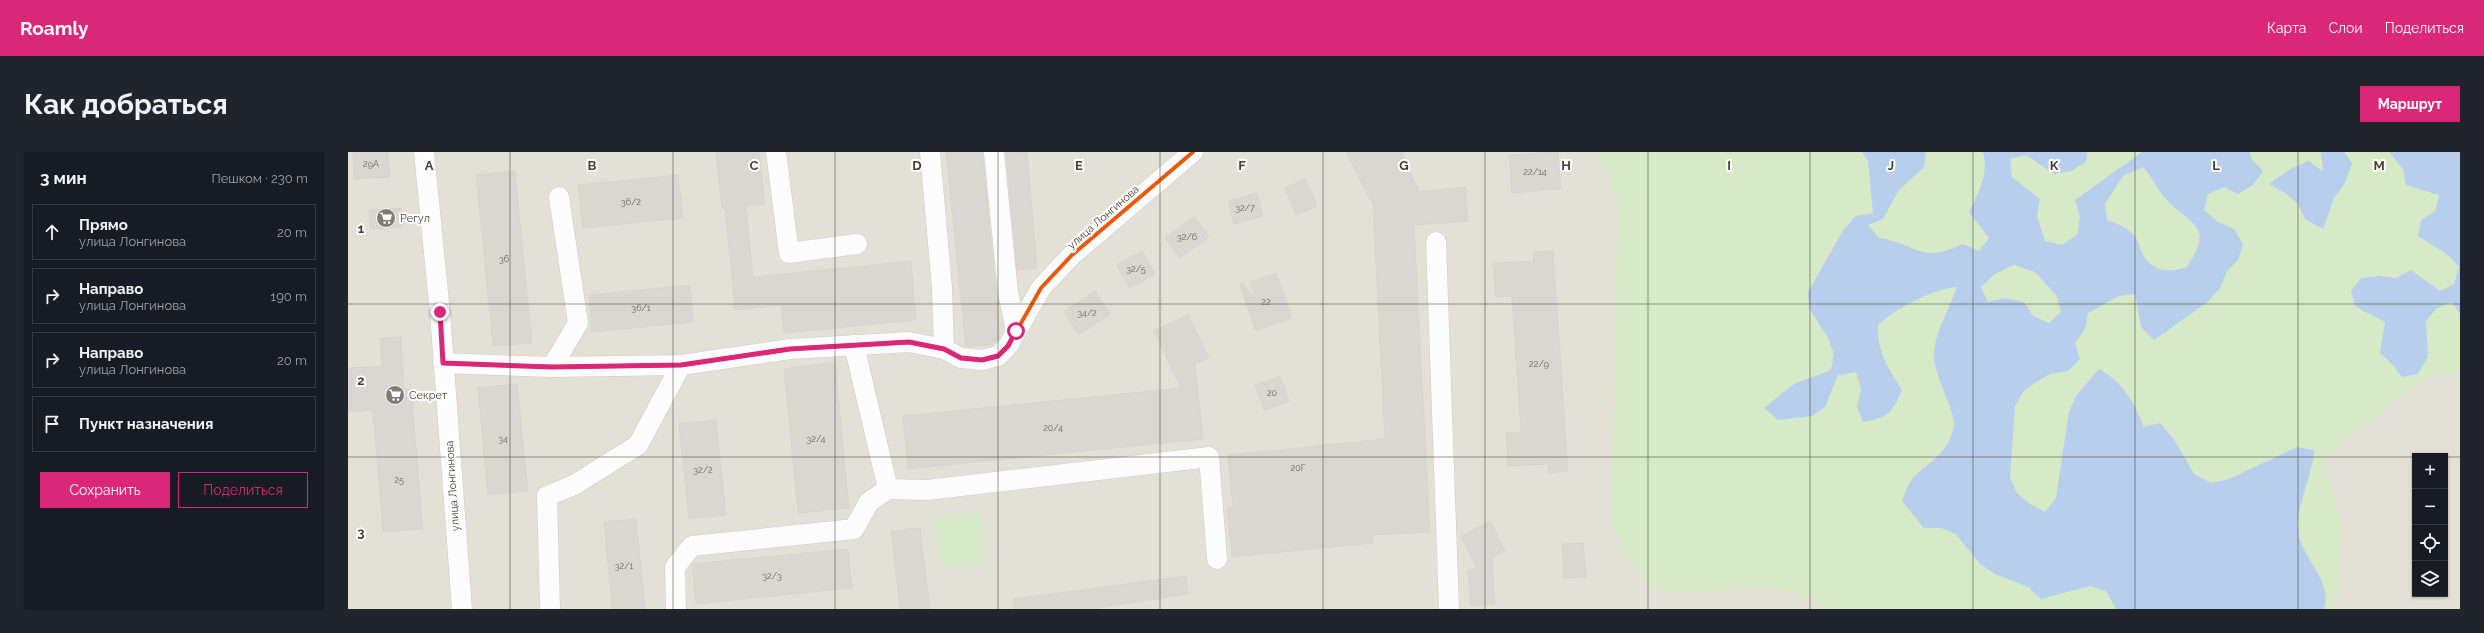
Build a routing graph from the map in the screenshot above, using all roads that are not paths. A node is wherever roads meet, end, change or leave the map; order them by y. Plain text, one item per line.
1 (424, 152) edge
2 (776, 152) edge
3 (930, 152) edge
4 (1192, 152) edge
5 (994, 153) edge
6 (559, 197) dead end
7 (1436, 242) dead end
8 (857, 244) dead end
9 (1016, 331) junction
10 (854, 345) junction
11 (944, 349) junction
12 (443, 363) junction
13 (681, 365) junction
14 (552, 367) junction
15 (888, 489) junction
16 (1217, 559) dead end
17 (462, 609) edge
18 (550, 609) edge
19 (676, 609) edge
20 (1449, 609) edge

1 - 12 street, улица Лонгинова
2 - 8 street
3 - 11 street
4 - 9 street, улица Лонгинова
5 - 9 street
6 - 14 street
7 - 20 street
9 - 11 street, улица Лонгинова
10 - 11 street, улица Лонгинова
10 - 13 street, улица Лонгинова
10 - 15 street
12 - 14 street, улица Лонгинова
12 - 17 street, улица Лонгинова
13 - 14 street, улица Лонгинова
13 - 18 street
15 - 16 street
15 - 19 street

